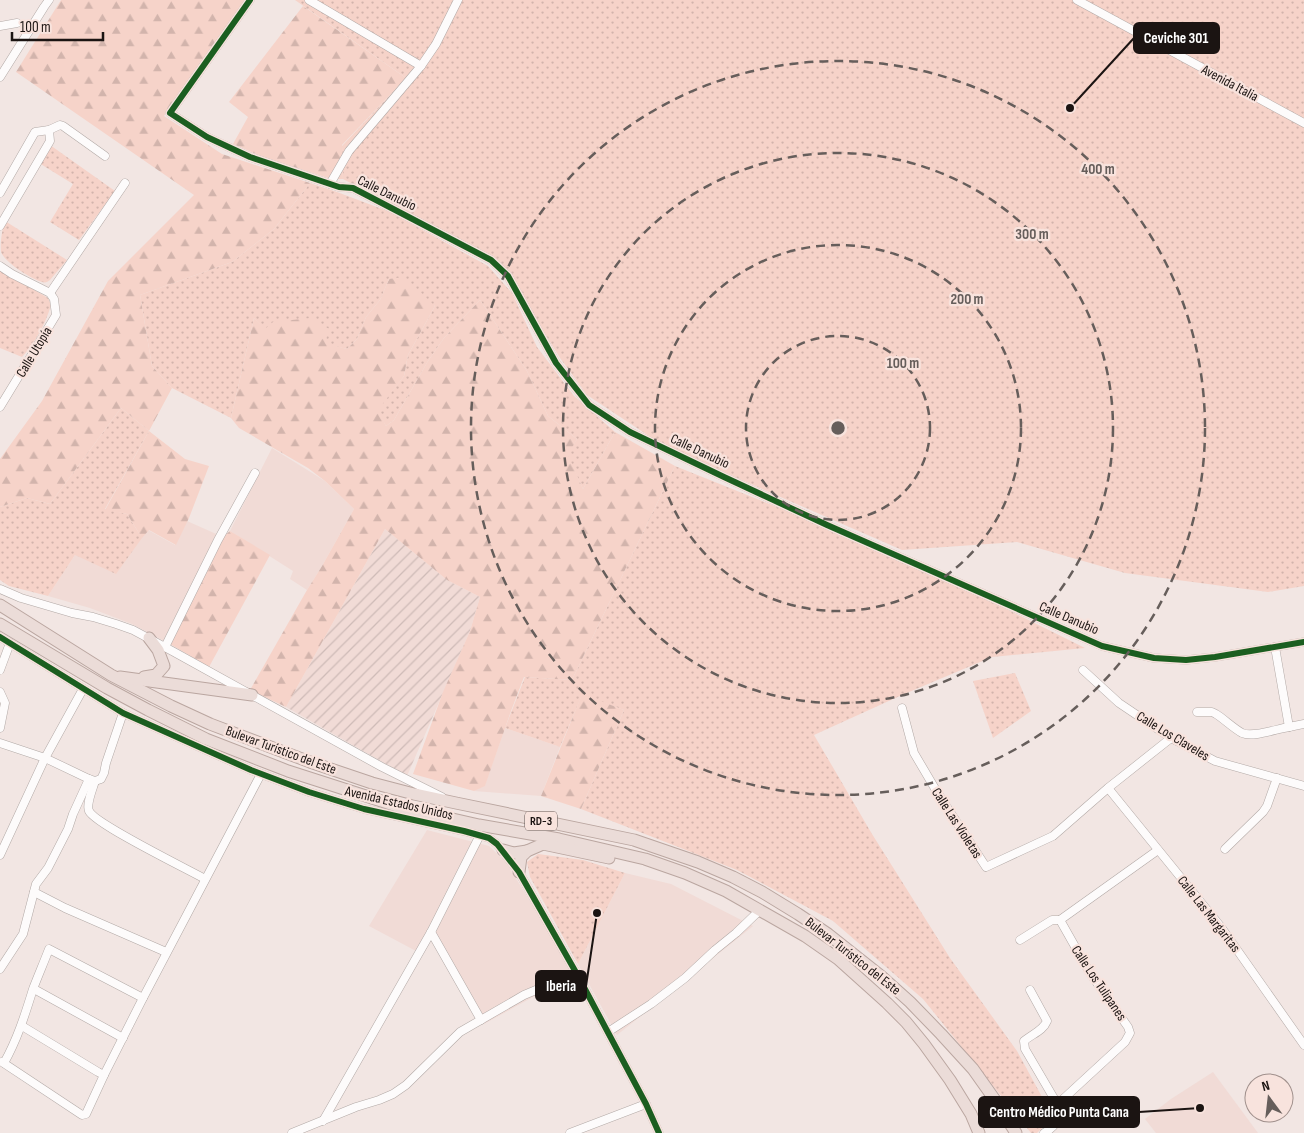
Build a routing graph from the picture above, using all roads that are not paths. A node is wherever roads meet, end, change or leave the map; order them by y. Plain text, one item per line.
1 (250, 0) edge
2 (309, 0) edge
3 (458, 0) edge
4 (1077, 0) edge
5 (47, 2) edge
6 (17, 23) dead end
7 (0, 26) edge
8 (422, 66) junction
9 (0, 77) edge
10 (1304, 123) edge
11 (49, 130) junction
12 (105, 156) dead end
13 (125, 182) dead end
14 (330, 184) junction
15 (0, 193) edge
16 (0, 226) edge
17 (0, 266) edge
18 (50, 292) junction
19 (0, 407) edge
20 (255, 474) dead end
21 (0, 589) edge
22 (0, 605) edge
23 (0, 624) edge
24 (0, 637) edge
25 (148, 638) junction
26 (1304, 642) edge
27 (10, 643) junction
28 (165, 647) junction
29 (1275, 647) junction
30 (0, 670) edge
31 (1083, 670) dead end
32 (111, 675) junction
33 (136, 678) junction
34 (83, 689) junction
35 (0, 692) edge
36 (252, 695) junction
37 (902, 708) dead end
38 (1197, 712) dead end
39 (123, 713) junction
40 (1304, 724) edge
41 (1289, 726) junction
42 (0, 728) edge
43 (1171, 738) junction
44 (0, 742) edge
45 (45, 758) junction
46 (261, 774) junction
47 (1277, 778) junction
48 (92, 780) junction
49 (1304, 786) edge
50 (1108, 788) junction
51 (456, 803) junction
52 (480, 836) junction
53 (1225, 849) dead end
54 (503, 850) junction
55 (1158, 850) junction
56 (527, 851) junction
57 (0, 855) edge
58 (518, 872) junction
59 (205, 879) junction
60 (726, 891) junction
61 (34, 892) junction
62 (760, 910) junction
63 (1060, 920) junction
64 (431, 932) junction
65 (1020, 940) dead end
66 (166, 952) junction
67 (0, 969) edge
68 (578, 976) junction
69 (34, 989) junction
70 (1030, 990) dead end
71 (143, 998) junction
72 (481, 1020) junction
73 (22, 1026) junction
74 (608, 1032) junction
75 (123, 1038) junction
76 (1304, 1045) edge
77 (2, 1062) edge
78 (104, 1075) junction
79 (646, 1104) junction
80 (1059, 1107) junction
81 (323, 1121) junction
82 (292, 1133) edge
83 (570, 1133) edge
84 (659, 1133) edge
85 (980, 1133) edge
86 (1016, 1133) edge
87 (1044, 1133) edge

1 - 14 street, Calle Danubio
2 - 8 street
3 - 8 street
4 - 10 street, Avenida Italia
5 - 9 street
6 - 7 street
8 - 14 street
11 - 12 street
11 - 15 street
11 - 16 street
13 - 18 street
14 - 29 street, Calle Danubio
17 - 18 street
18 - 19 street, Calle Utopía
20 - 28 street
21 - 25 street, Avenida Estados Unidos
22 - 32 highway, Bulevar Turístico del Este / RD-3
23 - 60 highway, Bulevar Turístico del Este / RD-3
24 - 27 street, Avenida Estados Unidos
25 - 28 street, Avenida Estados Unidos
25 - 33 highway
26 - 29 street, Calle Danubio
27 - 30 street
27 - 34 street, Avenida Estados Unidos
28 - 36 street, Avenida Estados Unidos
29 - 41 street
31 - 43 street, Calle Los Claveles
32 - 33 highway
32 - 51 highway, Bulevar Turístico del Este / RD-3
33 - 36 highway
34 - 39 street, Avenida Estados Unidos
34 - 45 street
35 - 42 street
36 - 51 street, Avenida Estados Unidos
37 - 50 street, Calle Las Violetas
38 - 41 street
39 - 46 street, Avenida Estados Unidos
39 - 48 street
40 - 41 street
43 - 47 street, Calle Los Claveles
43 - 50 street, Calle Las Violetas
44 - 45 street
45 - 48 street
45 - 57 street
46 - 52 street, Avenida Estados Unidos
46 - 59 street
47 - 49 street, Calle Los Claveles
47 - 53 street
48 - 59 street
48 - 61 street
50 - 55 street, Calle Las Margaritas
51 - 86 highway, Bulevar Turístico del Este / RD-3
52 - 54 street, Avenida Estados Unidos
52 - 64 street
54 - 56 highway
54 - 58 street, Avenida Estados Unidos
55 - 63 street
55 - 76 street, Calle Las Margaritas
56 - 58 highway
56 - 60 highway
58 - 68 street, Avenida Estados Unidos
59 - 66 street
60 - 62 highway, Bulevar Turístico del Este / RD-3
61 - 66 street
61 - 67 street
62 - 74 street
62 - 85 highway, Bulevar Turístico del Este / RD-3
63 - 65 street
63 - 80 street, Calle Los Tulipanes
64 - 72 street
64 - 81 street
66 - 71 street
68 - 72 street
68 - 74 street, Avenida Estados Unidos
69 - 71 street
69 - 73 street
69 - 75 street
70 - 80 street
71 - 75 street
72 - 81 street
73 - 77 street
73 - 78 street
74 - 79 street, Avenida Estados Unidos
75 - 78 street
77 - 78 street
79 - 83 street
79 - 84 street, Avenida Estados Unidos
80 - 87 street, Calle Los Tulipanes
81 - 82 street

